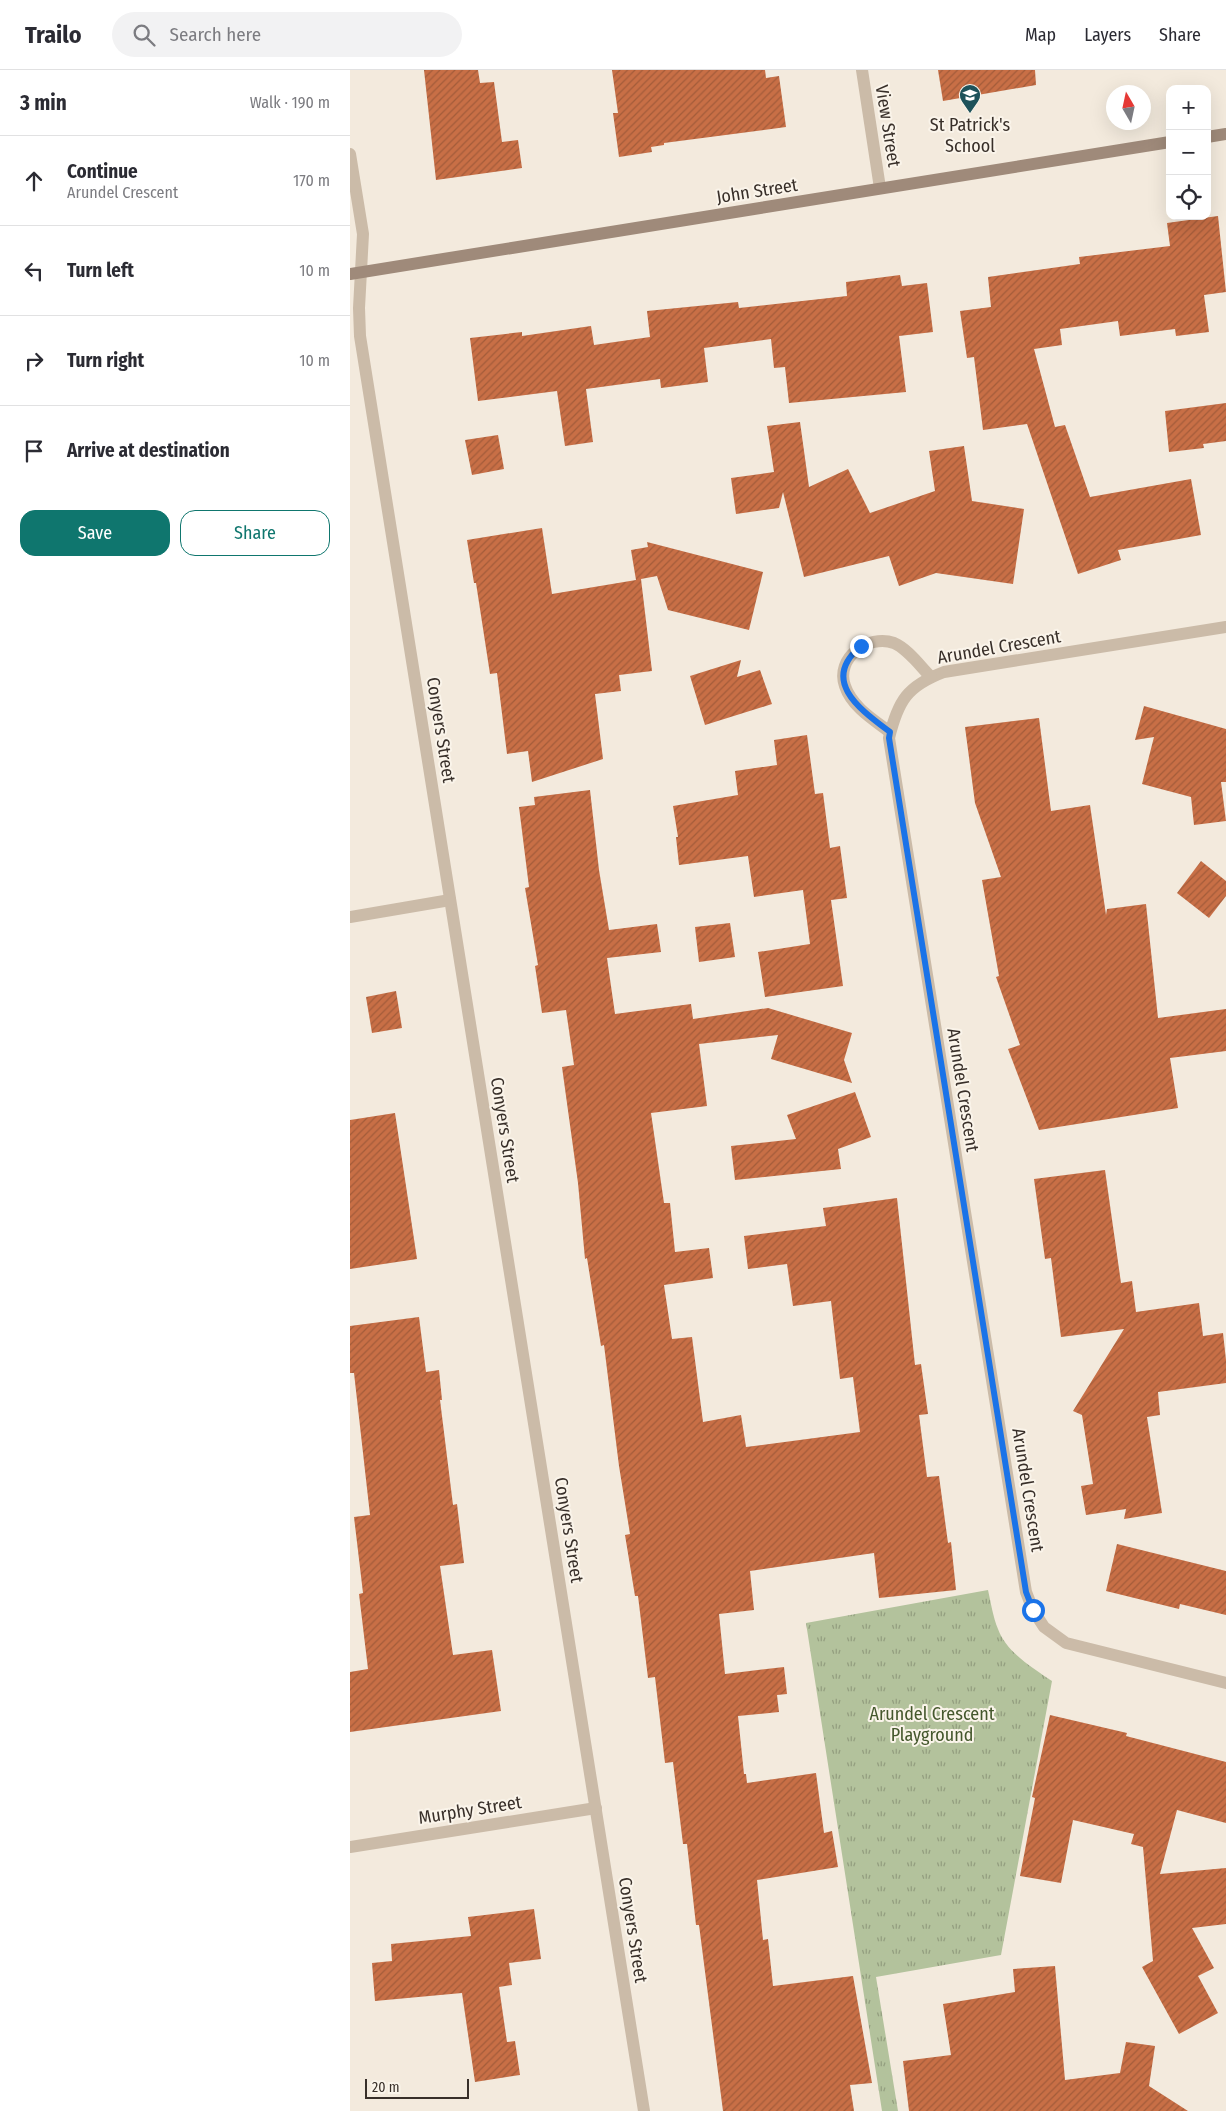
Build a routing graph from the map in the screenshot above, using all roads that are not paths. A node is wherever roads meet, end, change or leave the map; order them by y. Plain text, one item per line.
1 (862, 70) edge
2 (1226, 134) edge
3 (1211, 136) edge
4 (1166, 143) edge
5 (350, 154) edge
6 (880, 188) junction
7 (356, 273) edge
8 (1226, 626) edge
9 (931, 677) junction
10 (890, 732) junction
11 (450, 900) junction
12 (350, 917) edge
13 (1226, 1683) edge
14 (596, 1808) junction
15 (350, 1847) edge
16 (644, 2111) edge

1 - 6 street, View Street
2 - 3 street
4 - 6 street, John Street
5 - 7 street, Conyers Street
6 - 7 street, John Street
7 - 11 street, Conyers Street
8 - 9 street, Arundel Crescent
9 - 10 street, Arundel Crescent
9 - 10 street
10 - 13 street, Arundel Crescent
11 - 12 street
11 - 14 street, Conyers Street
14 - 15 street, Murphy Street
14 - 16 street, Conyers Street

